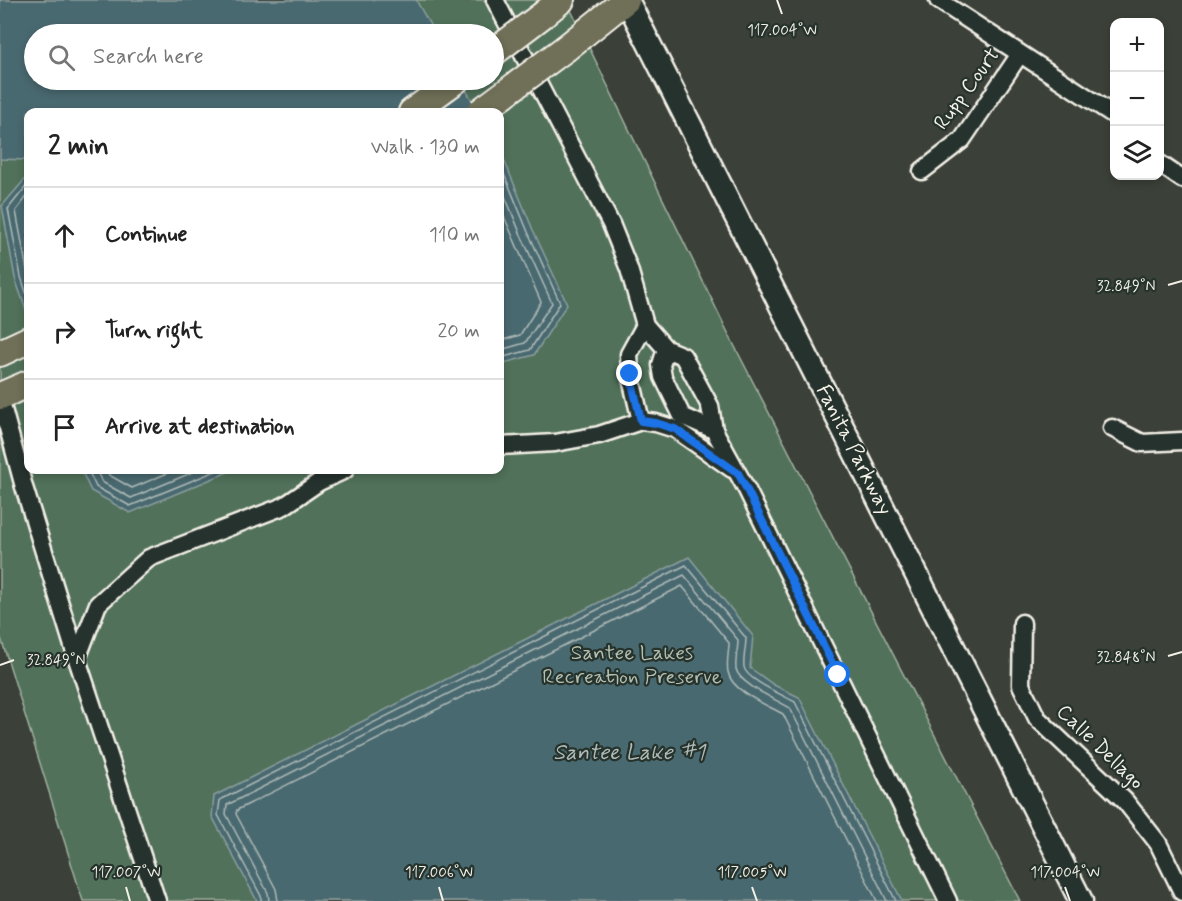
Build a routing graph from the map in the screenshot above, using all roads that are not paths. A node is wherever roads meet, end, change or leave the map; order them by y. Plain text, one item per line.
1 (495, 0) edge
2 (626, 0) edge
3 (938, 0) edge
4 (553, 7) edge
5 (504, 44) edge
6 (1020, 54) junction
7 (442, 90) edge
8 (418, 108) edge
9 (485, 108) edge
10 (1110, 112) edge
11 (1164, 167) edge
12 (922, 171) dead end
13 (1182, 179) edge
14 (645, 325) junction
15 (24, 341) edge
16 (666, 349) junction
17 (0, 353) edge
18 (24, 386) edge
19 (0, 397) edge
20 (641, 421) junction
21 (1112, 428) dead end
22 (714, 430) junction
23 (1182, 441) edge
24 (504, 446) edge
25 (738, 473) junction
26 (336, 474) edge
27 (1022, 623) dead end
28 (77, 659) junction
29 (1182, 892) edge
30 (157, 901) edge
31 (948, 901) edge
32 (1081, 901) edge

1 - 14 street
2 - 9 main road, bridge
2 - 32 street, Fanita Parkway
3 - 6 street
4 - 5 main road, bridge
6 - 10 street
6 - 12 street, Rupp Court
7 - 8 main road
11 - 13 street
14 - 16 street
14 - 20 street
15 - 17 main road
16 - 22 street
16 - 22 street
18 - 19 main road
19 - 28 street
20 - 24 street
20 - 25 street
21 - 23 street
22 - 25 street
25 - 31 street
26 - 28 street
27 - 29 street, Calle Dellago
28 - 30 street

